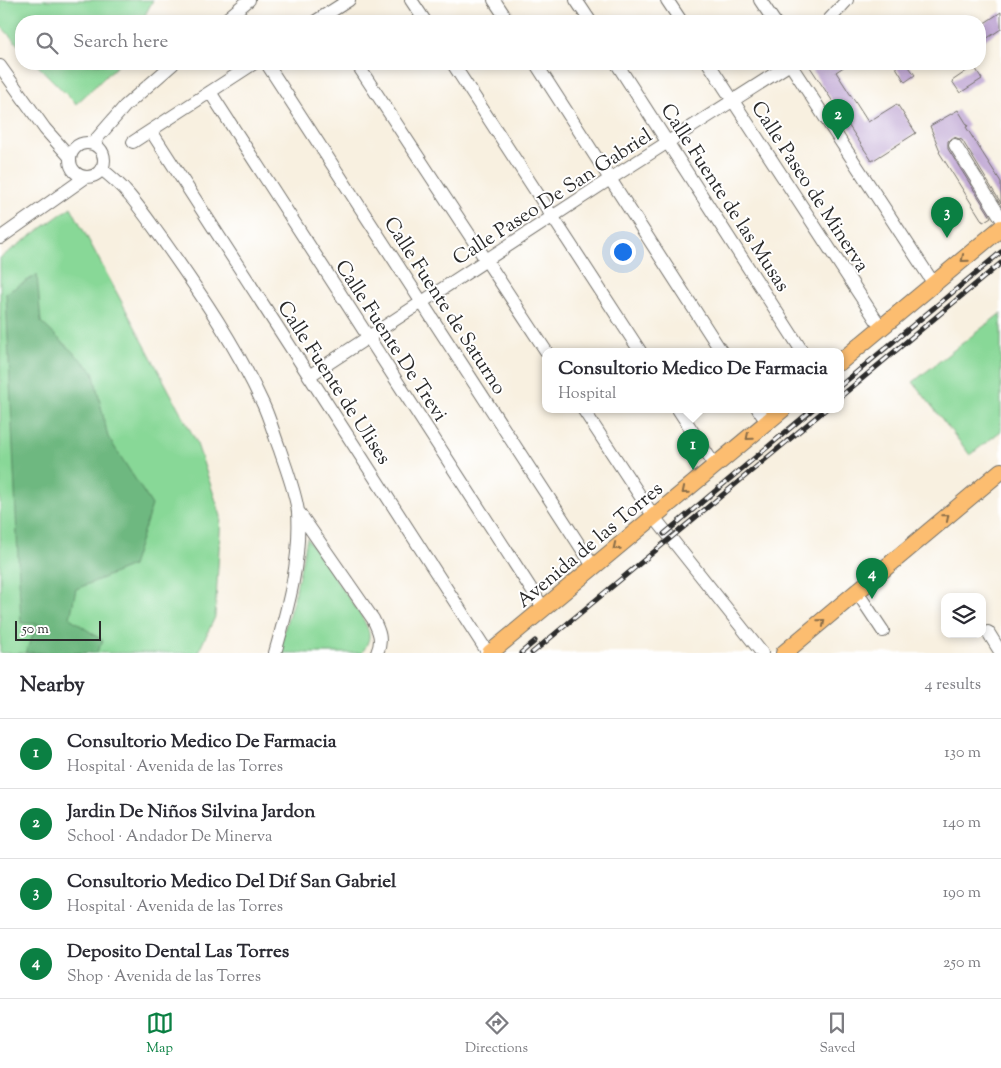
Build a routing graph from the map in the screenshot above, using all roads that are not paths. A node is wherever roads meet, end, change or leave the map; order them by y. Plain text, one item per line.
1 (249, 0) edge
2 (349, 0) edge
3 (411, 0) edge
4 (494, 0) edge
5 (576, 0) edge
6 (667, 0) edge
7 (760, 0) edge
8 (845, 1) edge
9 (231, 15) edge
10 (329, 15) edge
11 (421, 15) edge
12 (504, 15) edge
13 (586, 15) edge
14 (677, 15) edge
15 (770, 15) edge
16 (833, 15) edge
17 (0, 66) edge
18 (166, 70) edge
19 (244, 70) edge
20 (271, 70) edge
21 (361, 70) edge
22 (457, 70) edge
23 (540, 70) edge
24 (621, 70) edge
25 (713, 70) edge
26 (781, 70) edge
27 (794, 70) edge
28 (210, 92) junction
29 (734, 101) junction
30 (151, 131) junction
31 (133, 142) dead end
32 (668, 142) junction
33 (92, 144) junction
34 (954, 145) dead end
35 (70, 157) junction
36 (101, 169) junction
37 (86, 177) junction
38 (610, 179) junction
39 (552, 217) junction
40 (1001, 218) edge
41 (1001, 228) edge
42 (0, 238) edge
43 (486, 261) junction
44 (934, 284) junction
45 (421, 302) junction
46 (882, 328) junction
47 (368, 338) junction
48 (544, 348) edge
49 (638, 348) edge
50 (719, 348) edge
51 (800, 348) edge
52 (844, 359) edge
53 (309, 376) junction
54 (586, 413) edge
55 (681, 413) edge
56 (763, 416) edge
57 (715, 466) junction
58 (1001, 471) edge
59 (298, 511) junction
60 (654, 517) junction
61 (593, 566) junction
62 (857, 592) junction
63 (544, 609) junction
64 (883, 631) dead end
65 (988, 632) dead end
66 (275, 653) edge
67 (377, 653) edge
68 (489, 653) edge
69 (762, 653) edge
70 (784, 653) edge
71 (1001, 653) edge

1 - 9 street
2 - 10 street
3 - 11 street
4 - 12 street
5 - 13 street
6 - 14 street
7 - 15 street
8 - 16 street
17 - 35 street
18 - 33 street
19 - 28 street
20 - 45 street, Calle Fuente de Saturno
21 - 43 street
22 - 39 street
23 - 38 street
24 - 32 street, Calle Fuente de las Musas
25 - 29 street, Calle Paseo de Minerva
26 - 29 street, Calle Paseo De San Gabriel
27 - 44 street
28 - 30 street
28 - 47 street, Calle Fuente De Trevi
29 - 32 street, Calle Paseo De San Gabriel
29 - 46 street, Calle Paseo de Minerva
30 - 31 street
30 - 53 street, Calle Fuente de Ulises
32 - 38 street, Calle Paseo De San Gabriel
32 - 51 street, Calle Fuente de las Musas
33 - 35 street
33 - 36 street
34 - 40 street
35 - 37 street
36 - 37 street
36 - 59 street
37 - 42 street
38 - 39 street, Calle Paseo De San Gabriel
38 - 50 street
39 - 43 street, Calle Paseo De San Gabriel
39 - 49 street
41 -> 44 main road
43 - 45 street, Calle Paseo De San Gabriel
43 - 48 street
44 - 46 main road
45 - 47 street, Calle Paseo De San Gabriel
45 - 61 street, Calle Fuente de Saturno
46 - 52 main road
47 - 53 street, Calle Paseo De San Gabriel
47 - 63 street, Calle Fuente De Trevi
53 - 68 street, Calle Fuente de Ulises
54 - 60 street
55 - 57 street
56 -> 57 main road, Avenida de las Torres
57 -> 60 main road, Avenida de las Torres
62 -> 58 main road
59 - 66 street
59 - 67 street
60 -> 61 main road, Avenida de las Torres
60 - 69 street
61 - 63 main road, Avenida de las Torres
62 - 64 street
70 -> 62 main road
63 - 68 main road, Avenida de las Torres
65 - 71 street

